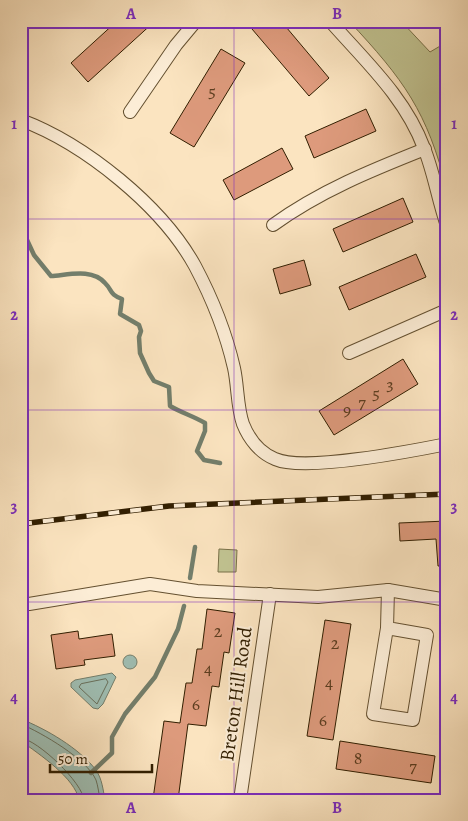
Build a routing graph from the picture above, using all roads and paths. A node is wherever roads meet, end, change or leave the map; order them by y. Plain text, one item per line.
1 (196, 21) edge
2 (330, 21) edge
3 (130, 112) dead end
4 (21, 120) edge
5 (425, 149) junction
6 (274, 225) dead end
7 (447, 226) edge
8 (447, 310) edge
9 (349, 353) dead end
10 (447, 444) edge
11 (388, 590) junction
12 (270, 594) junction
13 (447, 600) edge
14 (29, 604) dead end
15 (386, 628) junction
16 (240, 800) edge

1 - 3 street
2 - 5 street
4 - 10 street
5 - 6 street
5 - 7 street
8 - 9 street
11 - 12 street
11 - 13 street
11 - 15 street
12 - 14 street
12 - 16 street, Breton Hill Road
15 - 15 street

